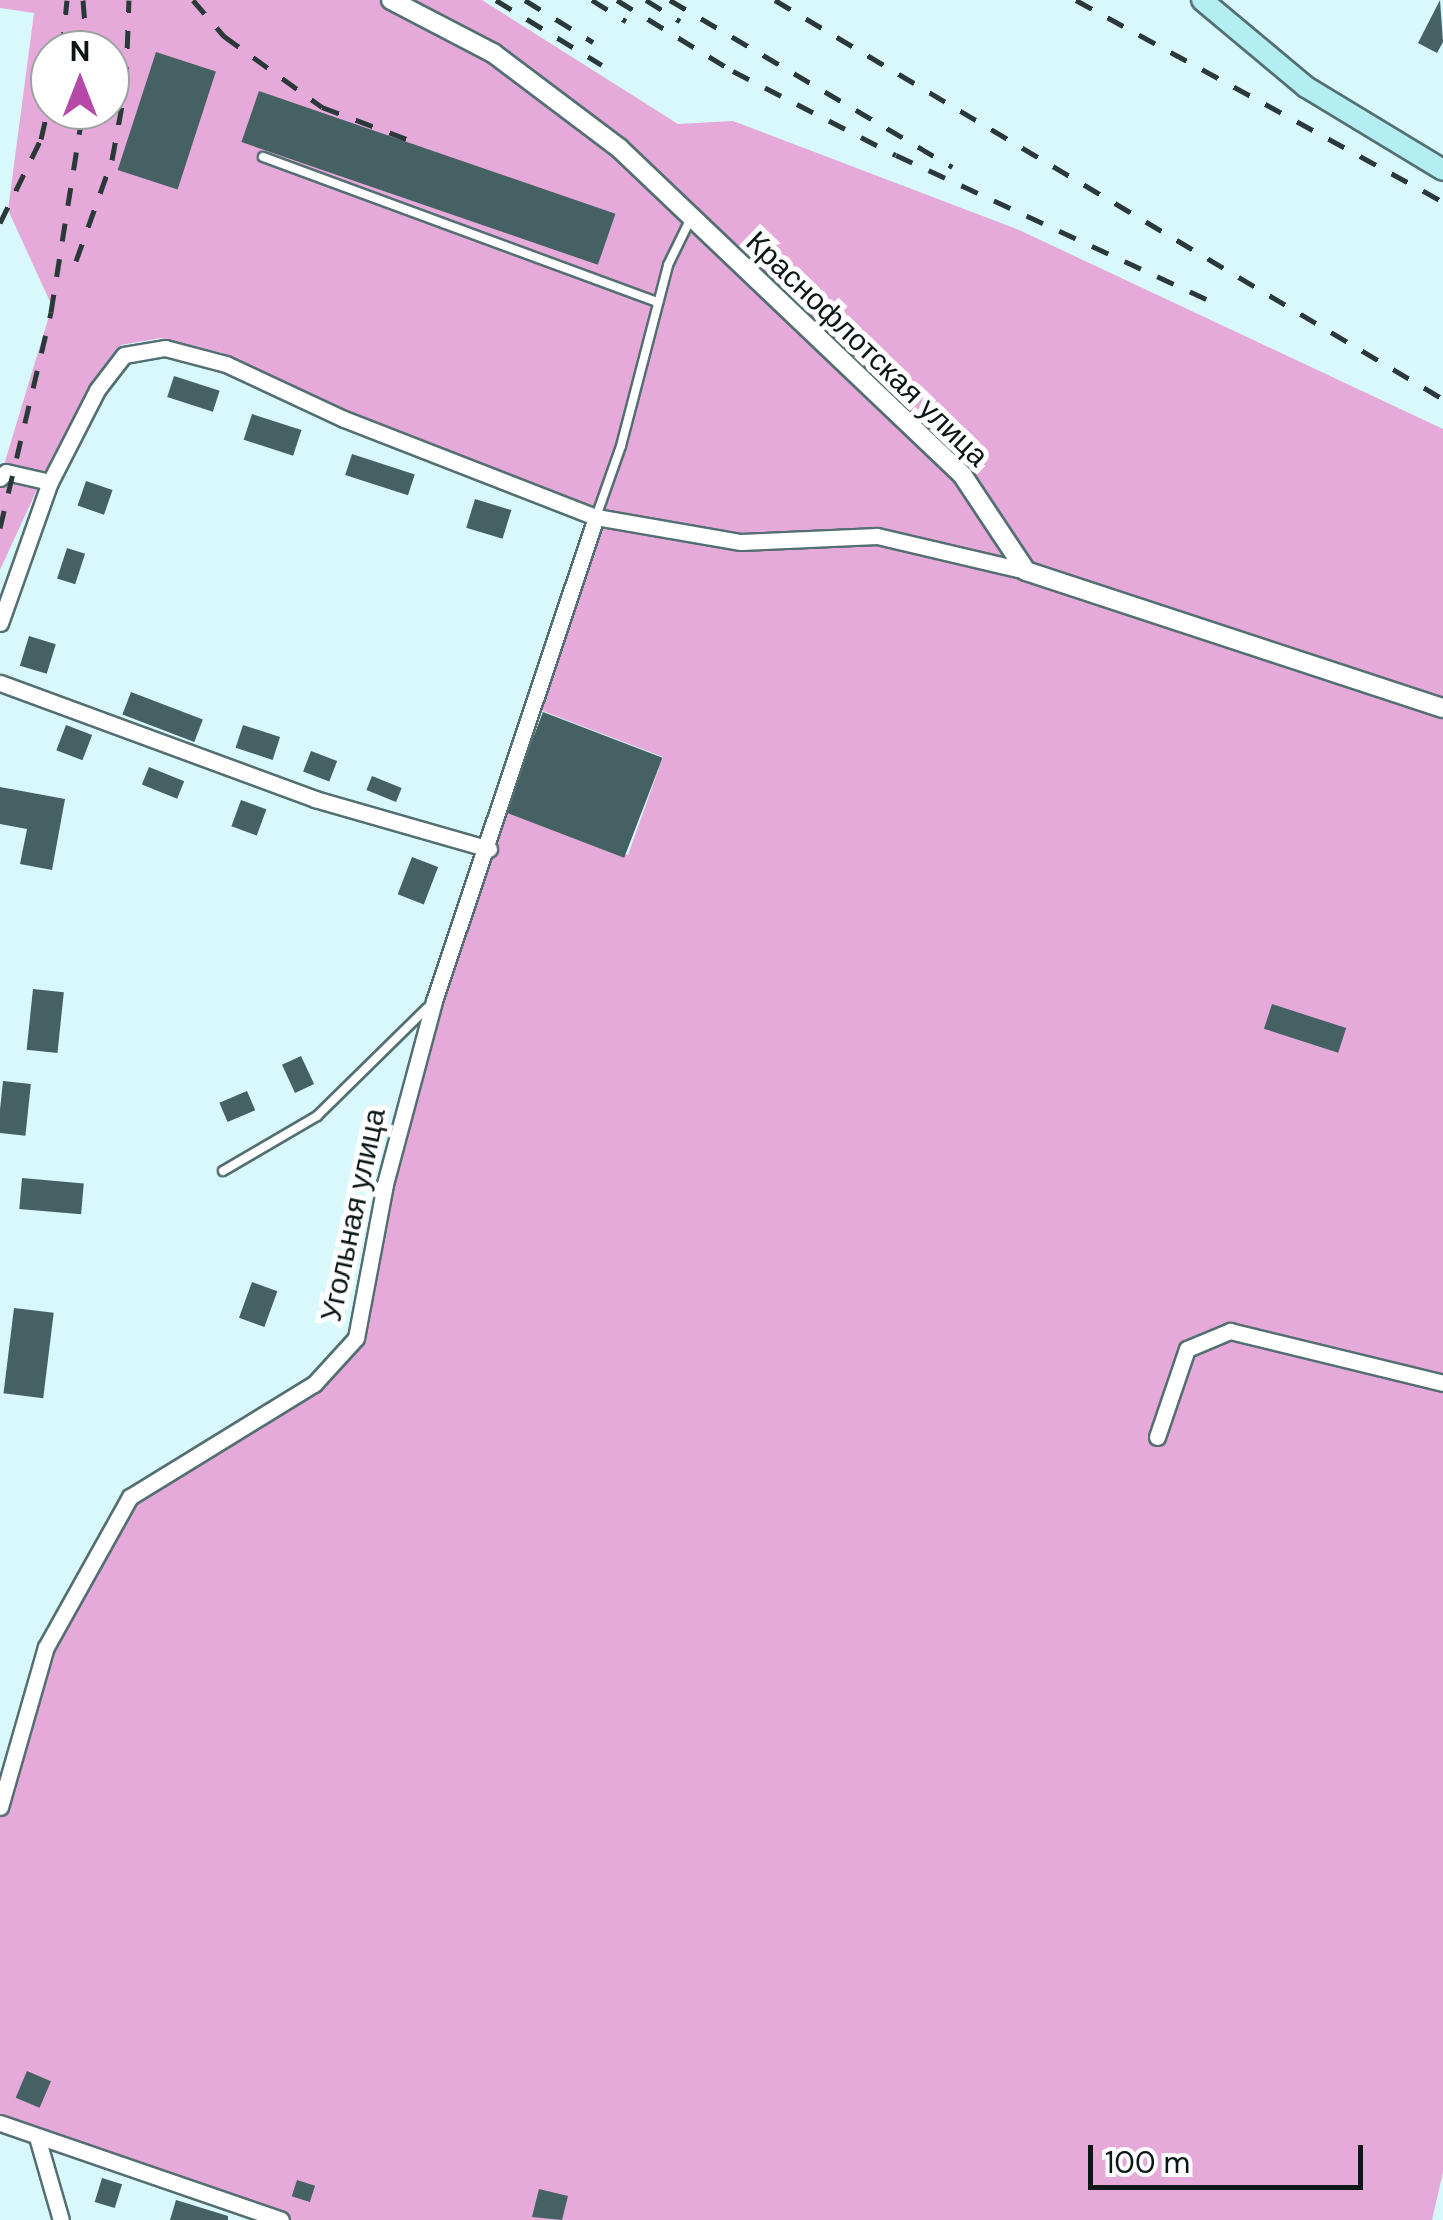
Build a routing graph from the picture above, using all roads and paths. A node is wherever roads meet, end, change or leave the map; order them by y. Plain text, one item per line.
1 (391, 0) edge
2 (1202, 0) edge
3 (263, 157) dead end
4 (1443, 170) edge
5 (692, 217) junction
6 (658, 302) junction
7 (0, 478) edge
8 (50, 482) junction
9 (596, 517) junction
10 (1026, 571) junction
11 (0, 623) edge
12 (0, 684) edge
13 (1443, 708) edge
14 (489, 849) junction
15 (434, 1002) junction
16 (223, 1171) dead end
17 (1443, 1384) edge
18 (1156, 1436) dead end
19 (0, 1808) edge
20 (0, 2123) edge
21 (37, 2137) junction
22 (61, 2220) edge
23 (281, 2220) edge

1 - 5 street, Краснофлотская улица
2 - 4 main road
3 - 6 lane
5 - 6 lane
5 - 10 street, Краснофлотская улица
6 - 9 lane
7 - 8 street
8 - 9 street
8 - 11 street
9 - 10 street
9 - 14 street, Угольная улица
10 - 13 street
12 - 14 street
14 - 15 street, Угольная улица
15 - 16 lane
15 - 19 street, Угольная улица
17 - 18 street
20 - 21 street
21 - 22 street
21 - 23 street

